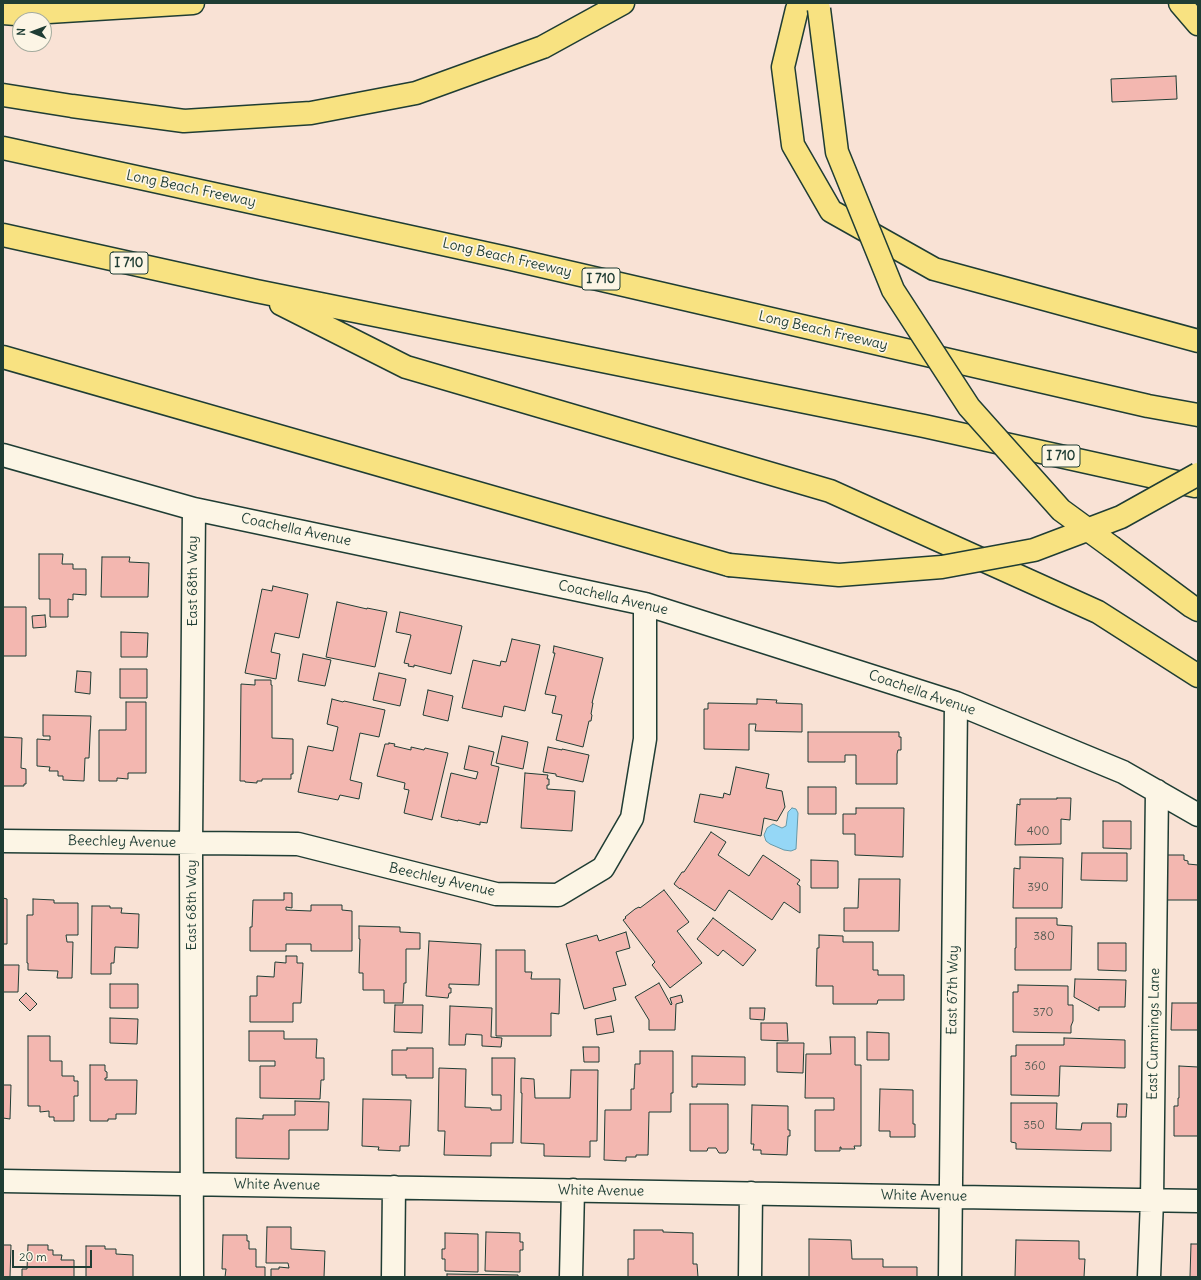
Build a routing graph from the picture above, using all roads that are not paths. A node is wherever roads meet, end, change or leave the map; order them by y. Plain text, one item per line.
1 (193, 3) edge
2 (623, 3) edge
3 (802, 3) edge
4 (819, 3) edge
5 (1180, 3) edge
6 (3, 13) edge
7 (1198, 24) edge
8 (3, 95) edge
9 (3, 148) edge
10 (3, 235) edge
11 (256, 291) junction
12 (1198, 341) edge
13 (3, 357) edge
14 (1198, 415) edge
15 (3, 455) edge
16 (1198, 474) edge
17 (1198, 486) edge
18 (194, 509) junction
19 (645, 604) junction
20 (1198, 610) edge
21 (1198, 676) edge
22 (956, 703) junction
23 (1157, 791) junction
24 (1198, 815) edge
25 (3, 841) edge
26 (192, 843) junction
27 (3, 1181) edge
28 (192, 1184) junction
29 (394, 1187) junction
30 (573, 1190) junction
31 (751, 1193) junction
32 (951, 1196) junction
33 (1152, 1200) junction
34 (1198, 1201) edge
35 (192, 1277) edge
36 (393, 1277) edge
37 (571, 1277) edge
38 (750, 1277) edge
39 (950, 1277) edge
40 (1149, 1277) edge

1 - 6 highway
2 - 8 highway
3 - 12 highway
4 - 20 highway, bridge
5 - 7 highway
9 - 14 highway, Long Beach Freeway / I 710
10 - 11 highway, I 710
11 - 17 highway, I 710
11 - 21 highway
13 - 16 highway, bridge
15 - 18 street, Coachella Avenue
18 - 19 street, Coachella Avenue
18 - 26 street, East 68th Way
19 - 22 street, Coachella Avenue
19 - 26 street, Beechley Avenue
22 - 23 street, Coachella Avenue
22 - 32 street, East 67th Way
23 - 24 street, Coachella Avenue
23 - 33 street, East Cummings Lane
25 - 26 street, Beechley Avenue
26 - 28 street, East 68th Way
27 - 28 street, White Avenue
28 - 29 street, White Avenue
28 - 35 street, East 68th Way
29 - 30 street, White Avenue
29 - 36 street
30 - 31 street, White Avenue
30 - 37 street
31 - 32 street, White Avenue
31 - 38 street
32 - 33 street, White Avenue
32 - 39 street, East 67th Way
33 - 34 street, White Avenue
33 - 40 street, East Cummings Lane

